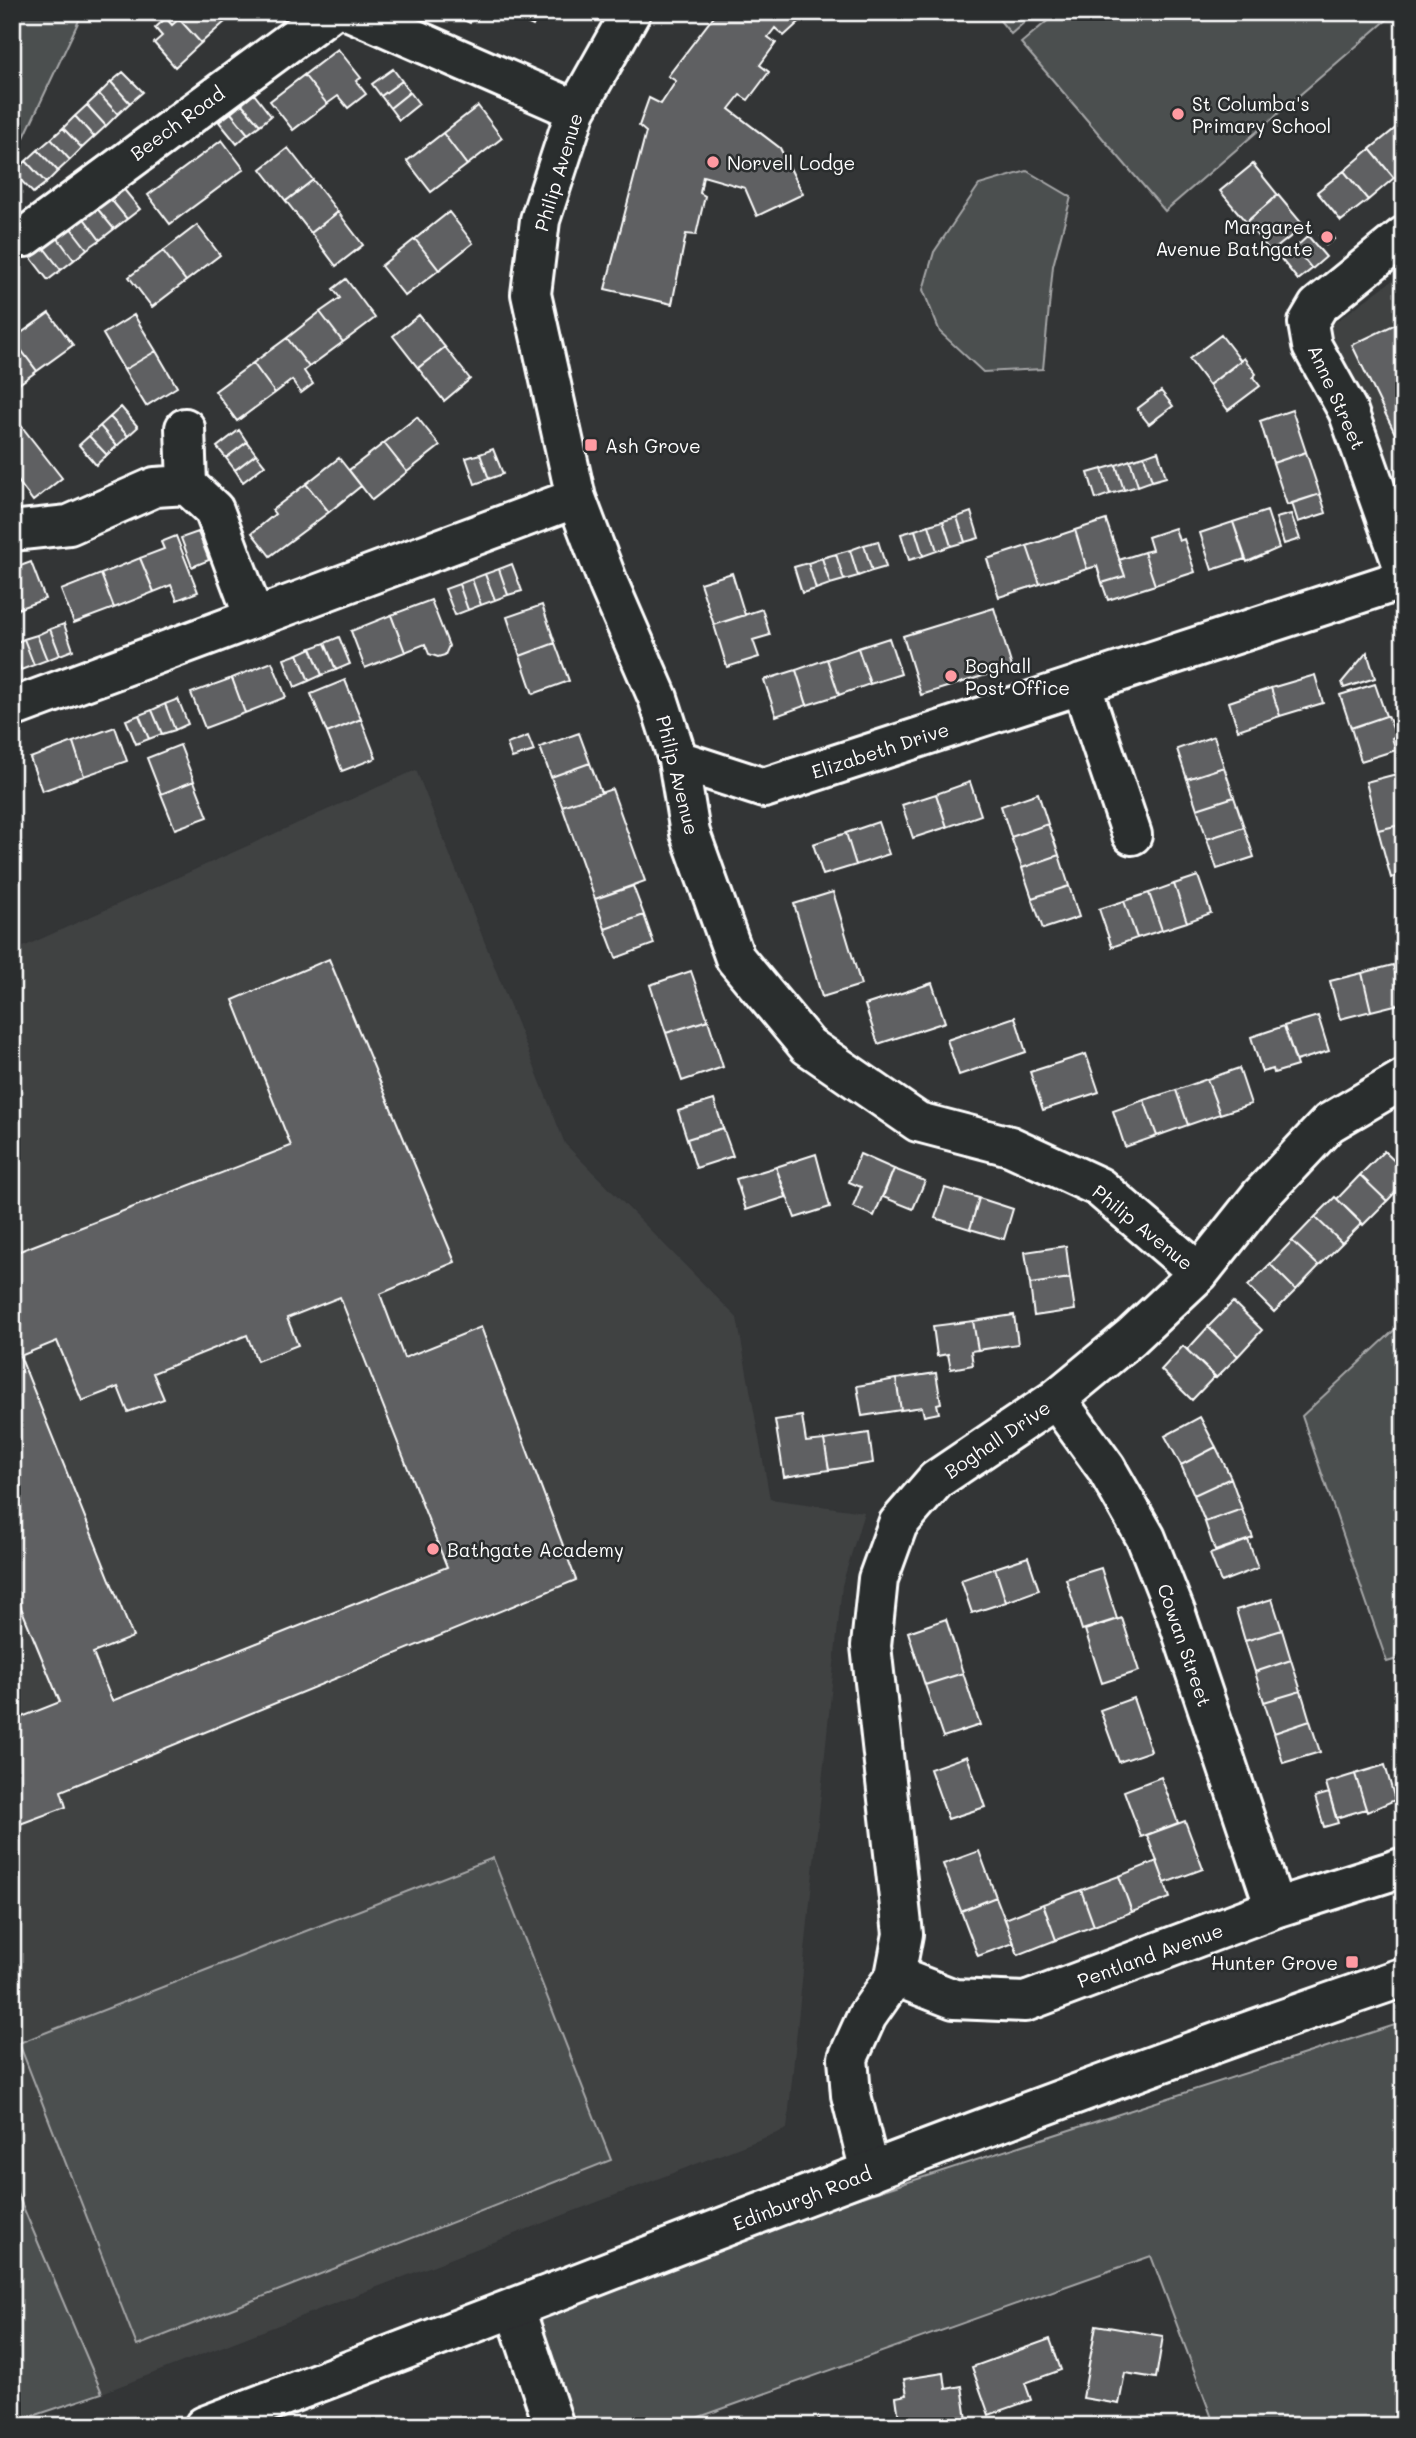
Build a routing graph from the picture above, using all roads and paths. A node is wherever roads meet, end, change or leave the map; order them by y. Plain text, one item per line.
1 (330, 12) edge
2 (352, 12) edge
3 (631, 12) edge
4 (576, 110) junction
5 (1404, 236) edge
6 (25, 237) dead end
7 (185, 428) dead end
8 (187, 485) junction
9 (576, 498) junction
10 (12, 531) edge
11 (1404, 569) edge
12 (1404, 579) edge
13 (254, 617) junction
14 (1081, 684) junction
15 (12, 708) edge
16 (678, 761) junction
17 (1132, 836) dead end
18 (1404, 1079) edge
19 (1199, 1273) junction
20 (1056, 1399) junction
21 (1404, 1867) edge
22 (1275, 1908) junction
23 (895, 1976) junction
24 (1404, 1977) edge
25 (870, 2172) junction
26 (515, 2309) junction
27 (204, 2426) edge
28 (554, 2426) edge

1 - 6 street, Beech Road
2 - 4 street
3 - 4 street, Philip Avenue
4 - 9 street, Philip Avenue
5 - 11 street, Anne Street
7 - 8 street
8 - 10 street
8 - 13 street
9 - 13 street
9 - 16 street, Philip Avenue
12 - 14 street, Elizabeth Drive
13 - 15 street
14 - 16 street, Elizabeth Drive
14 - 17 street
16 - 19 street, Philip Avenue
18 - 19 street, Boghall Drive
19 - 20 street, Boghall Drive
20 - 22 street, Cowan Street
20 - 23 street, Boghall Drive
21 - 22 street, Pentland Avenue
22 - 23 street, Pentland Avenue
23 - 25 street, Boghall Drive
24 - 25 street, Edinburgh Road
25 - 26 street, Edinburgh Road
26 - 27 street, Edinburgh Road
26 - 28 street

